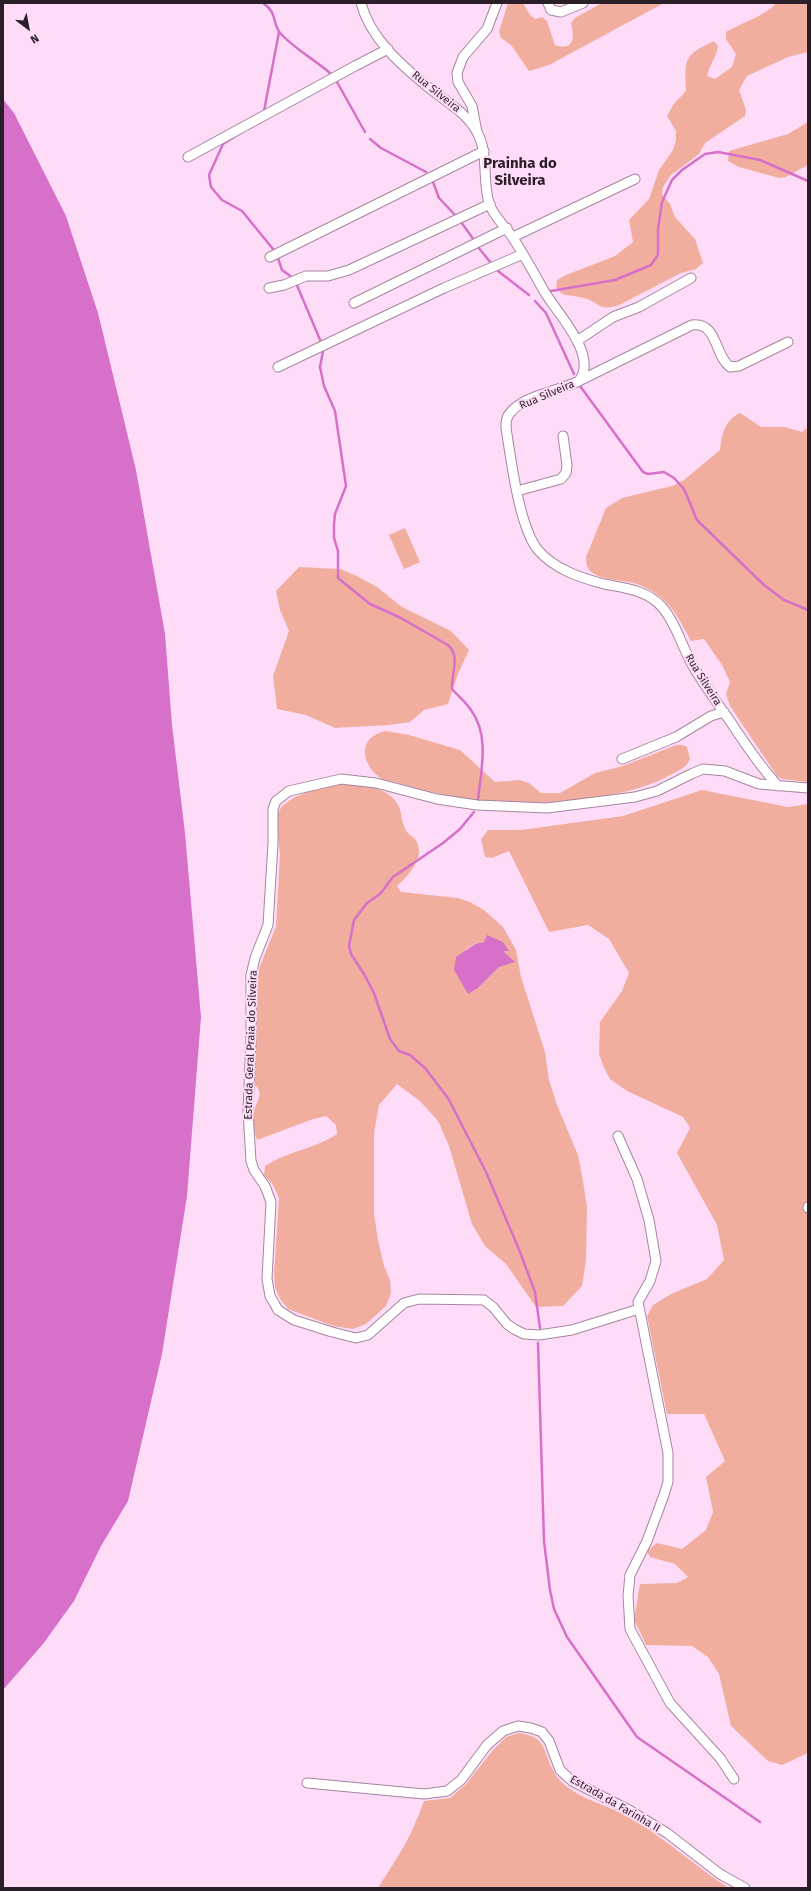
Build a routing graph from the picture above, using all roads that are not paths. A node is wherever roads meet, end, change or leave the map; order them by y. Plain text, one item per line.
1 (361, 3) edge
2 (497, 3) edge
3 (548, 3) edge
4 (583, 3) edge
5 (388, 50) junction
6 (476, 132) junction
7 (484, 151) junction
8 (188, 156) dead end
9 (635, 179) dead end
10 (490, 204) junction
11 (507, 228) junction
12 (513, 237) junction
13 (523, 254) junction
14 (270, 257) dead end
15 (691, 278) dead end
16 (269, 288) dead end
17 (354, 303) dead end
18 (577, 341) junction
19 (788, 342) dead end
20 (278, 367) dead end
21 (579, 381) junction
22 (563, 436) dead end
23 (517, 491) junction
24 (724, 712) junction
25 (622, 759) dead end
26 (778, 786) junction
27 (808, 788) edge
28 (618, 1136) dead end
29 (639, 1309) junction
30 (734, 1779) dead end
31 (307, 1783) dead end
32 (745, 1888) edge

1 - 5 street, Rua Silveira
2 - 6 street
3 - 4 street
5 - 6 street, Rua Silveira
5 - 8 street
6 - 7 street, Rua Silveira
7 - 10 street, Rua Silveira
7 - 14 street
9 - 12 street
10 - 11 street, Rua Silveira
10 - 16 street
11 - 12 street, Rua Silveira
11 - 17 street
12 - 13 street, Rua Silveira
13 - 18 street, Rua Silveira
13 - 20 street
15 - 18 street
18 - 21 street, Rua Silveira
19 - 21 street
21 - 23 street, Rua Silveira
22 - 23 street
23 - 24 street, Rua Silveira
24 - 25 street
24 - 26 street, Rua Silveira
26 - 27 street, Estrada Geral Praia do Silveira
26 - 29 street, Estrada Geral Praia do Silveira
28 - 29 street
29 - 30 street
31 - 32 street, Estrada da Farinha II

